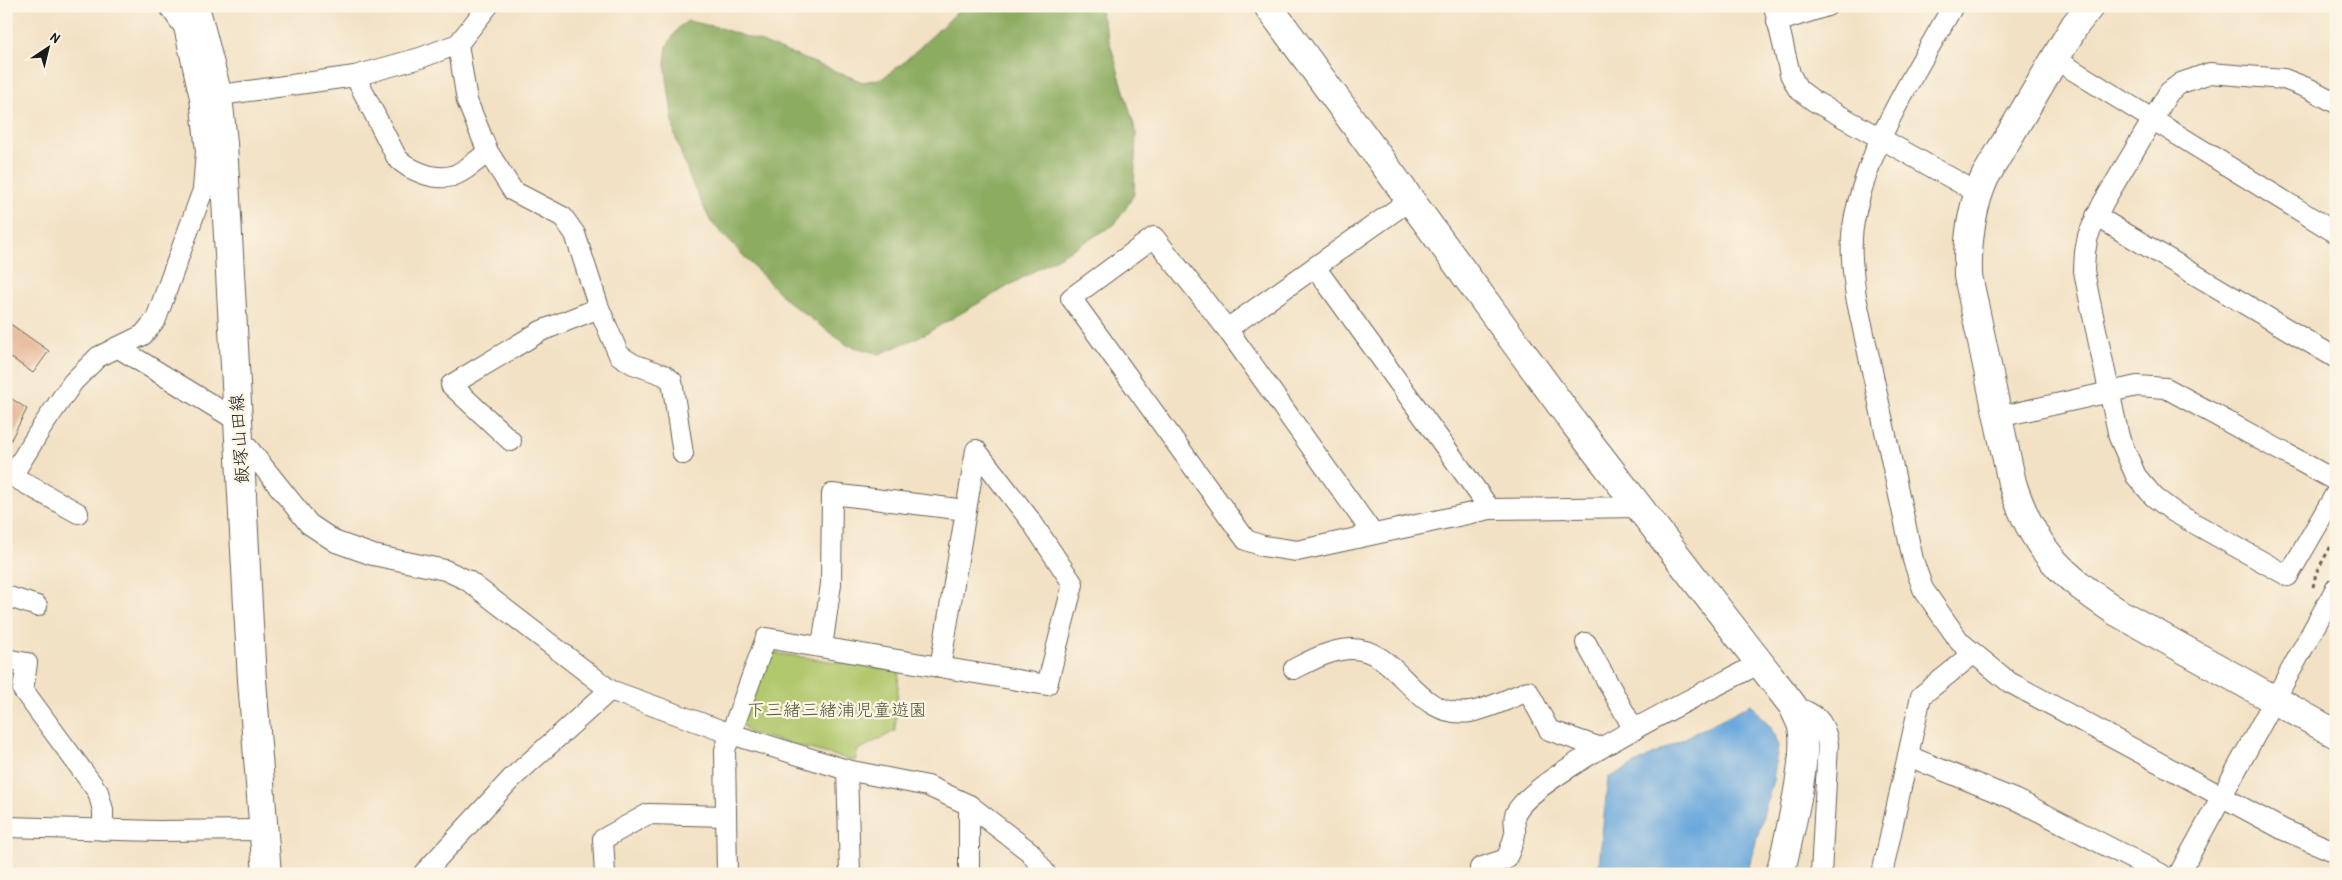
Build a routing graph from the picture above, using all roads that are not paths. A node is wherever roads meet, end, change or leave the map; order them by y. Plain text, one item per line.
1 (169, 6) edge
2 (195, 6) edge
3 (488, 6) edge
4 (1268, 6) edge
5 (1827, 6) edge
6 (1953, 6) edge
7 (2090, 6) edge
8 (1776, 14) edge
9 (458, 44) junction
10 (2054, 59) junction
11 (355, 76) junction
12 (209, 97) junction
13 (2336, 103) edge
14 (2152, 118) junction
15 (1880, 139) junction
16 (488, 152) junction
17 (1978, 193) junction
18 (1410, 200) junction
19 (2096, 216) junction
20 (2336, 233) edge
21 (1315, 267) junction
22 (599, 308) junction
23 (1227, 330) junction
24 (117, 348) junction
25 (2336, 358) edge
26 (2109, 393) junction
27 (1998, 418) junction
28 (239, 430) junction
29 (511, 441) dead end
30 (683, 454) dead end
31 (9, 475) edge
32 (2336, 481) edge
33 (2336, 493) edge
34 (1640, 507) junction
35 (1490, 509) junction
36 (966, 510) junction
37 (78, 512) dead end
38 (1373, 534) junction
39 (6, 596) edge
40 (2334, 596) edge
41 (37, 606) dead end
42 (1586, 643) dead end
43 (822, 647) junction
44 (1973, 654) junction
45 (6, 659) edge
46 (1760, 663) junction
47 (940, 668) junction
48 (1294, 668) dead end
49 (610, 690) junction
50 (2274, 698) junction
51 (1793, 706) junction
52 (1634, 730) junction
53 (732, 734) junction
54 (2336, 734) edge
55 (1601, 748) junction
56 (1908, 756) junction
57 (847, 770) junction
58 (2220, 796) junction
59 (969, 805) junction
60 (726, 816) junction
61 (6, 827) edge
62 (103, 830) junction
63 (264, 830) junction
64 (2336, 852) edge
65 (1480, 868) dead end
66 (267, 874) edge
67 (423, 874) edge
68 (605, 874) edge
69 (728, 874) edge
70 (850, 874) edge
71 (969, 874) edge
72 (1046, 874) edge
73 (1780, 874) edge
74 (1821, 874) edge
75 (1882, 874) edge
76 (2161, 874) edge
77 (2179, 874) edge

1 - 12 street
2 - 12 street, 飯塚山田線
3 - 9 street
4 - 18 street
5 - 8 street
6 - 15 street
7 - 10 street
8 - 15 street
9 - 11 street
9 - 16 street
10 - 14 street
10 - 17 street
11 - 12 street
11 - 16 street
12 - 24 street
12 - 28 street, 飯塚山田線
13 - 14 street
14 - 19 street
14 - 20 street
15 - 17 street
15 - 44 street
16 - 22 street
17 - 27 street
18 - 21 street
18 - 34 street
19 - 25 street
19 - 26 street
21 - 23 street
21 - 35 street
22 - 29 street
22 - 30 street
23 - 38 street
23 - 38 street
24 - 28 street
24 - 31 street
26 - 27 street
26 - 32 street
26 - 33 street
27 - 50 street
28 - 49 street
28 - 63 street, 飯塚山田線
31 - 37 street
34 - 35 street
34 - 46 street
35 - 38 street
36 - 43 street
36 - 47 street
36 - 47 street
39 - 41 street
40 - 50 street
42 - 52 street
43 - 47 street
43 - 53 street
44 - 56 street
44 - 58 street
45 - 62 street
46 - 51 street
46 - 52 street
48 - 55 street
49 - 53 street
49 - 67 street
50 - 54 street
50 - 58 street
51 - 73 street
51 - 74 street
52 - 55 street
53 - 57 street
53 - 60 street
55 - 65 street
56 - 75 street
56 - 76 street
57 - 59 street
57 - 70 street
58 - 64 street
58 - 77 street
59 - 71 street
59 - 72 street
60 - 68 street
60 - 69 street
61 - 62 street
62 - 63 street
63 - 66 street, 飯塚山田線

